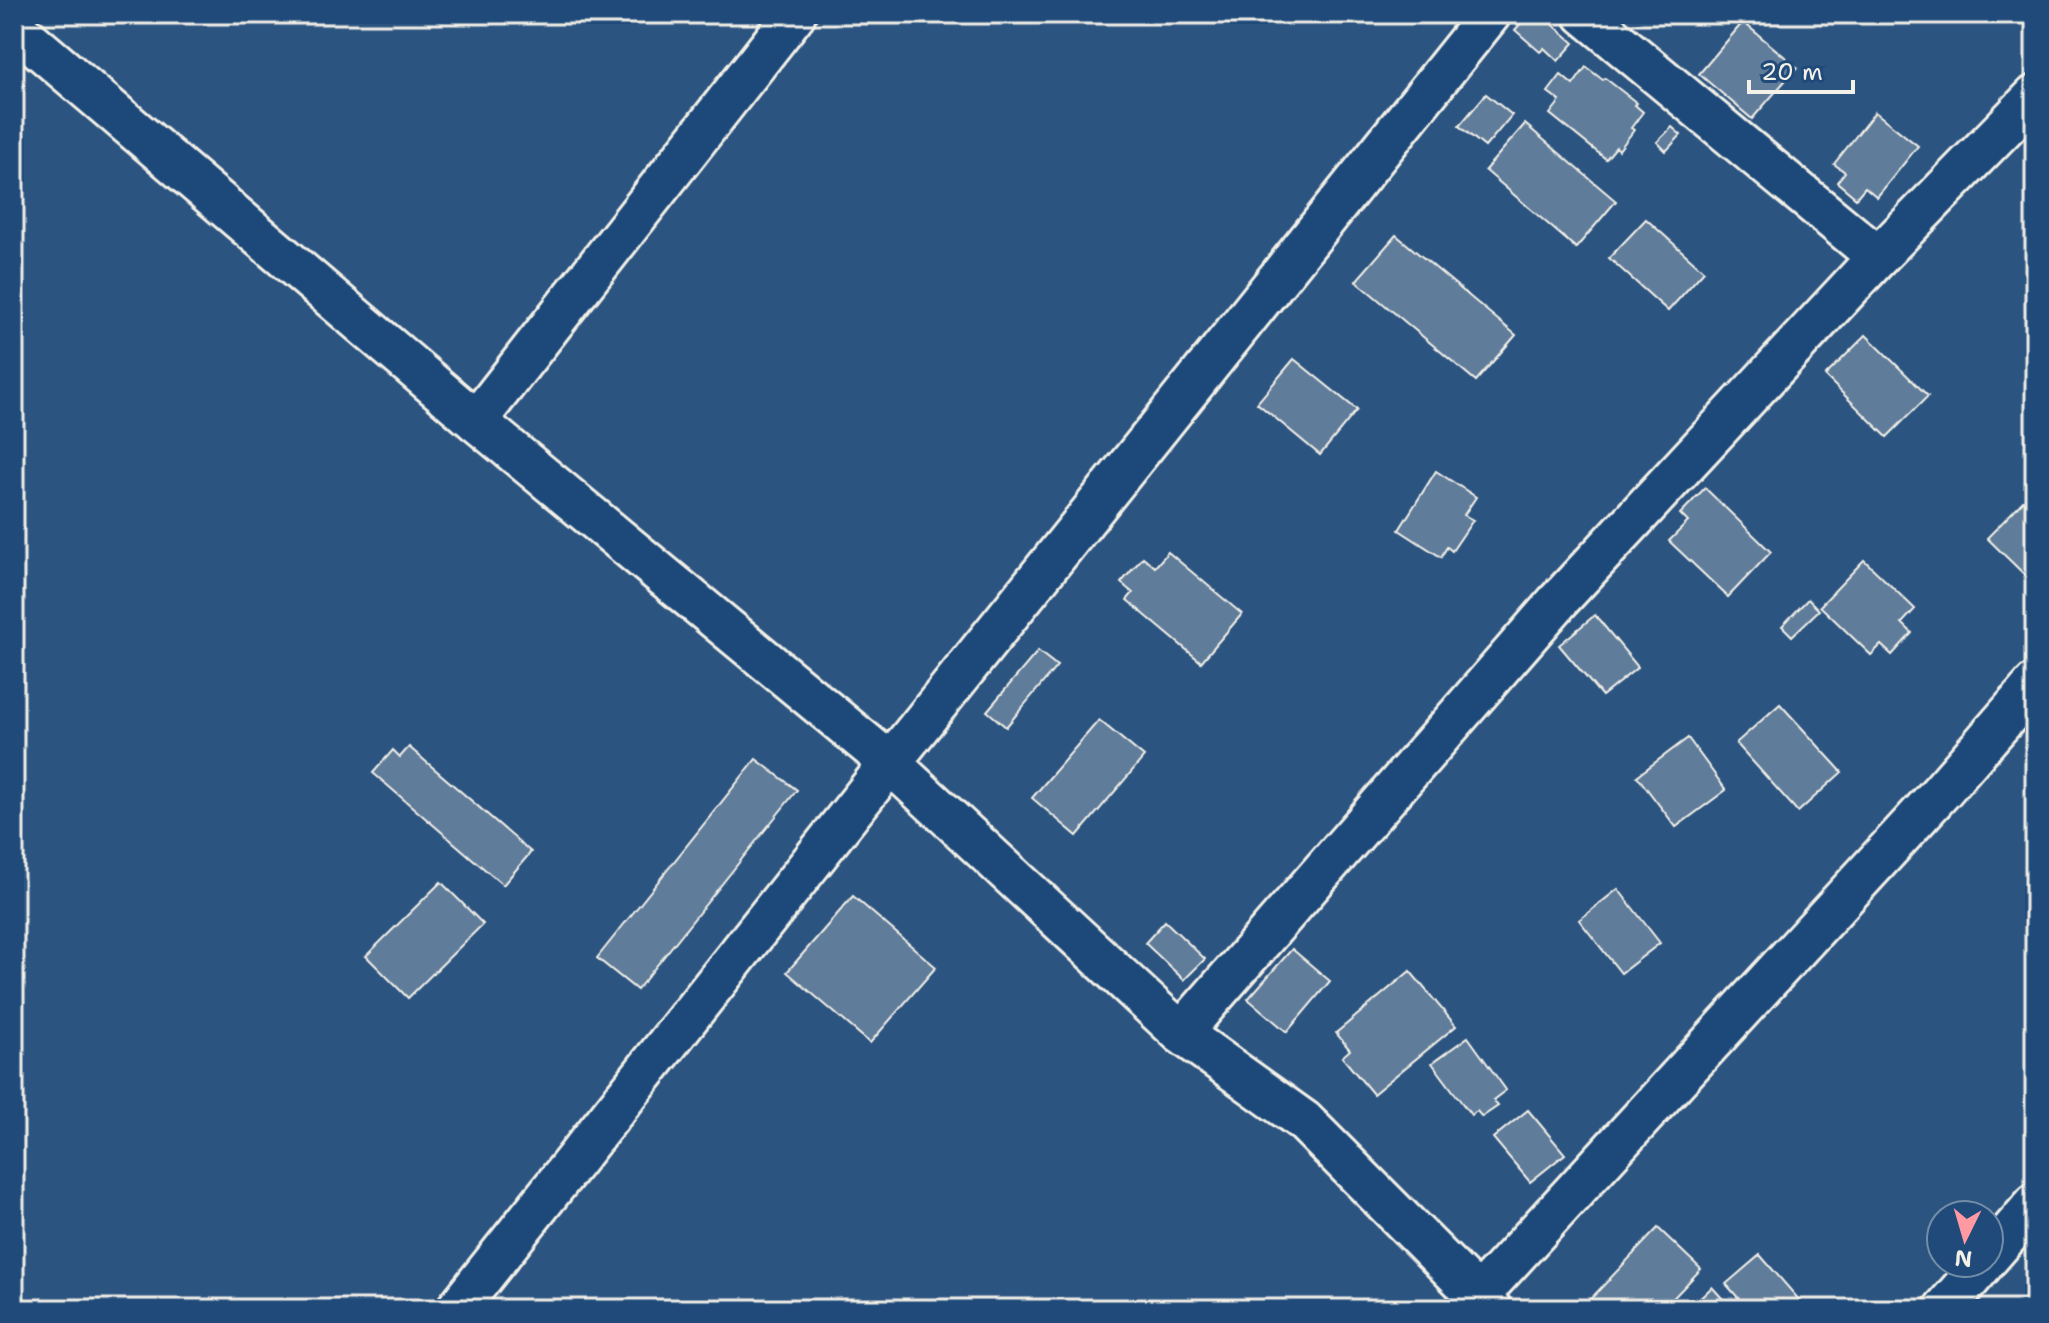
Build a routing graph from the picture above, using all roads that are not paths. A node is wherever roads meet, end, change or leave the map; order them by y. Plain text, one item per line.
1 (795, 14) edge
2 (1490, 14) edge
3 (1584, 14) edge
4 (14, 27) edge
5 (2035, 96) edge
6 (1878, 257) junction
7 (476, 421) junction
8 (2035, 684) edge
9 (890, 763) junction
10 (1181, 1033) junction
11 (2035, 1204) edge
12 (2005, 1239) edge
13 (1970, 1279) edge
14 (1484, 1302) edge
15 (457, 1309) edge
16 (1944, 1309) edge

1 - 7 street
2 - 9 street
3 - 6 street
4 - 7 street
5 - 6 street
6 - 10 street
7 - 9 street
8 - 14 street
9 - 10 street
9 - 15 street
10 - 14 street
11 - 12 street
13 - 16 street

